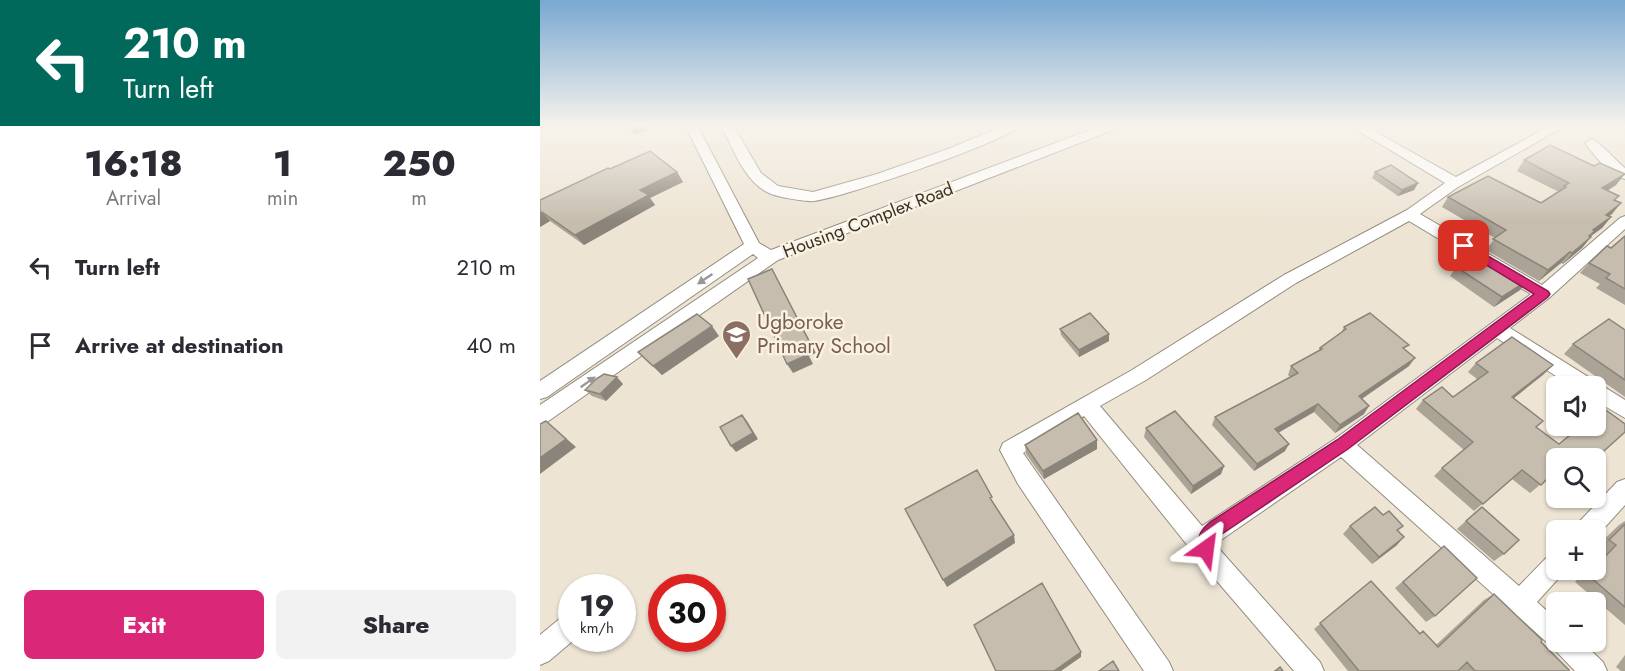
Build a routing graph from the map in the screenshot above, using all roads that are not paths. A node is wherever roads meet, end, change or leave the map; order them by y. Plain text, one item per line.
1 (708, 158) edge
2 (745, 158) edge
3 (935, 158) edge
4 (1027, 158) edge
5 (1414, 158) edge
6 (1500, 158) edge
7 (1604, 158) edge
8 (1625, 175) edge
9 (1453, 184) junction
10 (1412, 213) junction
11 (1625, 221) edge
12 (753, 246) junction
13 (772, 256) junction
14 (1543, 294) junction
15 (1497, 329) junction
16 (1572, 376) edge
17 (540, 391) edge
18 (1606, 398) edge
19 (1086, 404) junction
20 (1625, 410) edge
21 (540, 416) edge
22 (1342, 444) junction
23 (1625, 489) edge
24 (1596, 520) edge
25 (1206, 549) junction
26 (1546, 575) edge
27 (1520, 603) junction
28 (1546, 627) edge
29 (558, 637) edge
30 (540, 652) edge
31 (1574, 652) edge
32 (1160, 671) edge
33 (1311, 671) edge
34 (1594, 671) edge

1 - 12 street, Housing Complex Road
2 - 3 street
4 - 13 street, Housing Complex Road
5 - 9 street
6 - 9 street
7 - 8 street
9 - 10 street
10 - 14 street
10 - 19 street
11 - 14 street
12 - 13 street, Housing Complex Road
12 -> 17 street
21 -> 13 street
14 - 15 street
15 - 16 street
15 - 22 street
18 - 20 street
19 - 25 street
19 - 32 street
22 - 25 street
22 - 27 street
23 - 24 street
25 - 33 street
26 - 27 street
27 - 28 street
29 - 30 street
31 - 34 street

